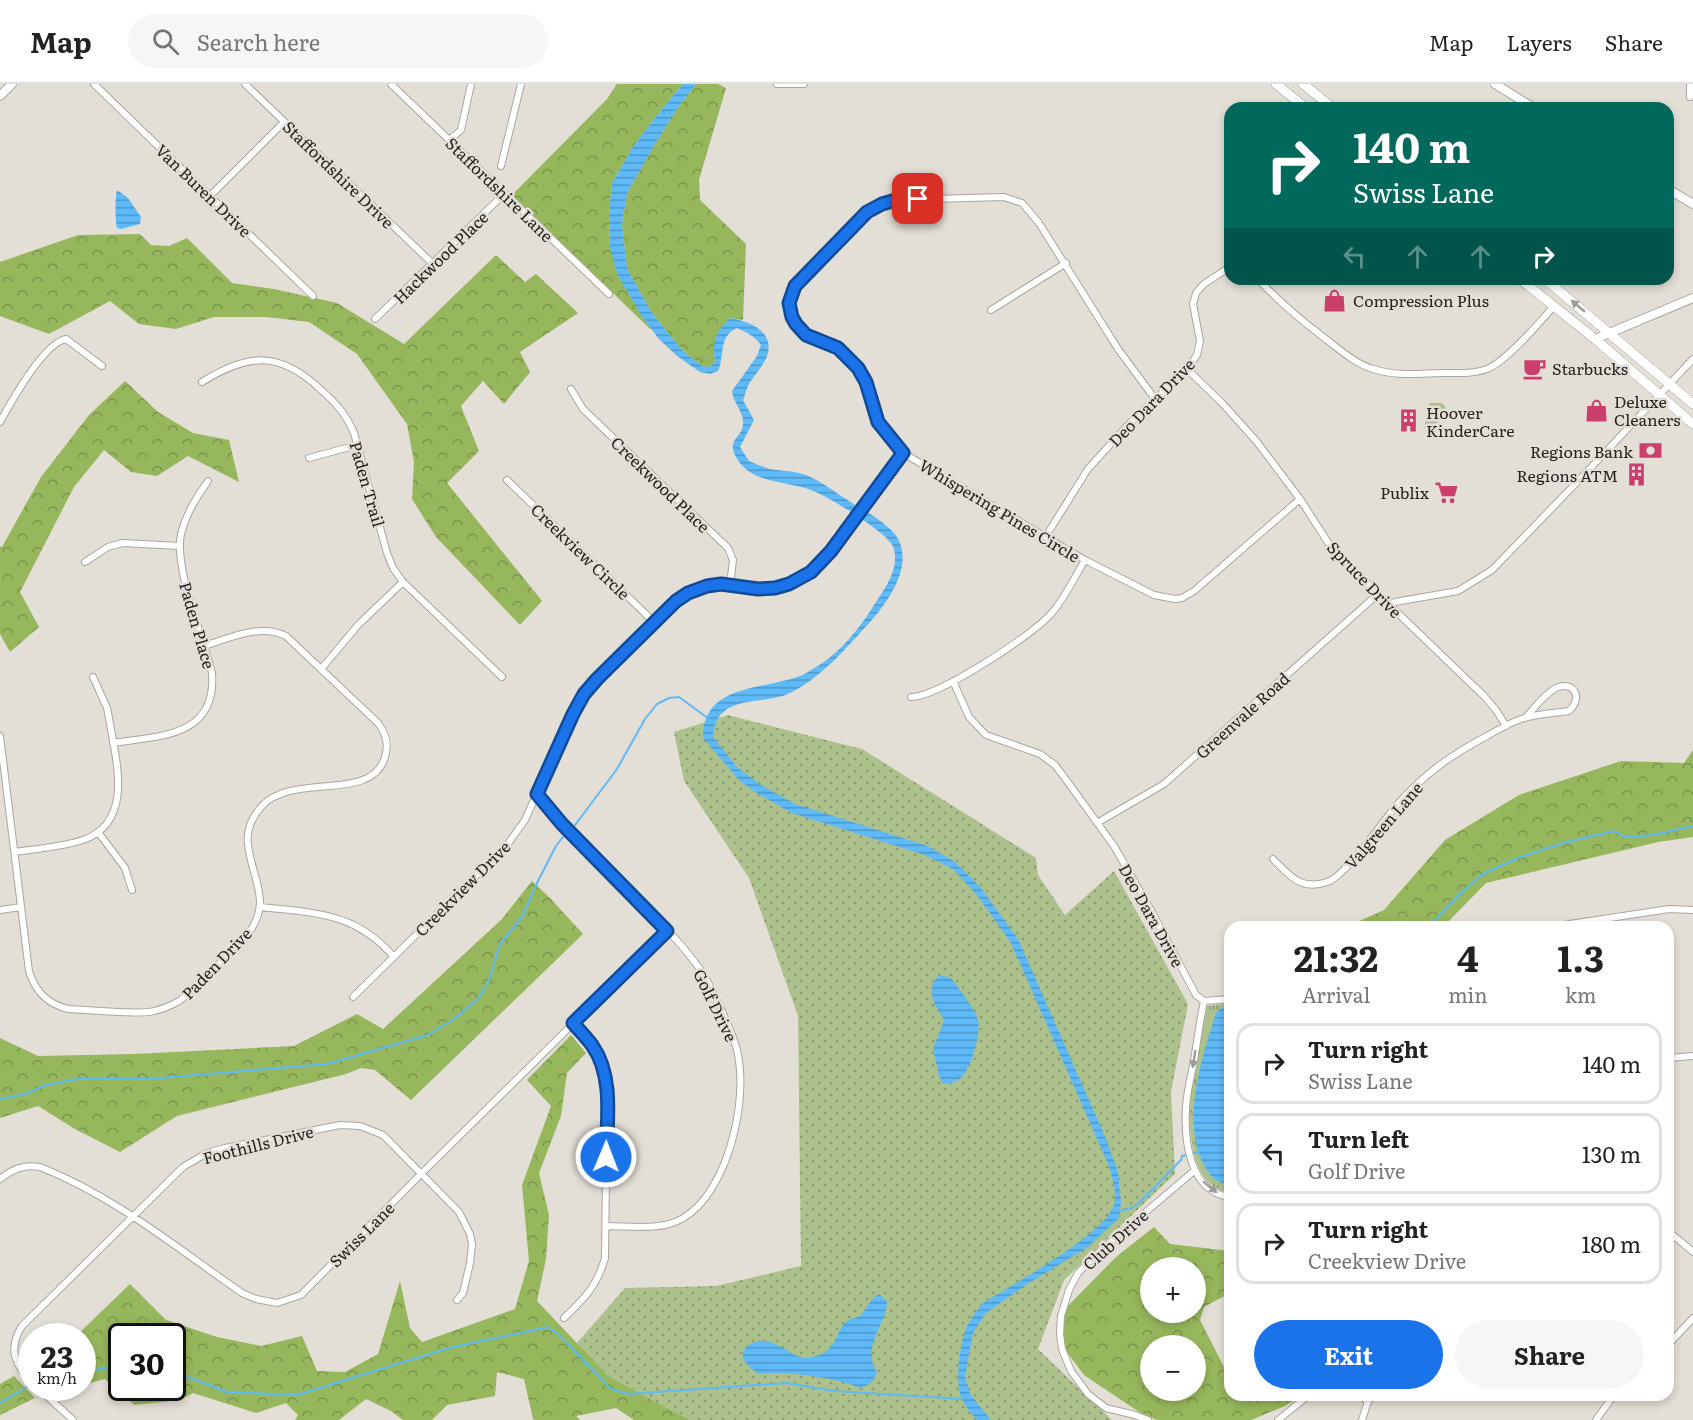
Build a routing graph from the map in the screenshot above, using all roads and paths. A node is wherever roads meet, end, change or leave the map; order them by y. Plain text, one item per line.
1 (12, 84) edge
2 (94, 84) edge
3 (245, 84) edge
4 (391, 84) edge
5 (471, 84) edge
6 (521, 84) edge
7 (777, 84) edge
8 (804, 84) edge
9 (1276, 84) edge
10 (1303, 84) edge
11 (1495, 84) edge
12 (1690, 84) edge
13 (0, 96) edge
14 (1690, 97) dead end
15 (1298, 102) edge
16 (1326, 102) edge
17 (1524, 102) edge
18 (284, 122) junction
19 (449, 140) junction
20 (501, 166) dead end
21 (1674, 193) edge
22 (504, 194) junction
23 (210, 196) junction
24 (1693, 204) edge
25 (1066, 263) junction
26 (433, 264) junction
27 (1224, 271) edge
28 (1263, 285) edge
29 (1528, 285) edge
30 (1552, 285) edge
31 (609, 294) dead end
32 (314, 296) dead end
33 (1693, 298) edge
34 (1554, 306) junction
35 (991, 310) dead end
36 (375, 319) dead end
37 (1610, 333) junction
38 (1595, 339) junction
39 (1693, 359) edge
40 (102, 366) dead end
41 (1186, 369) junction
42 (202, 382) dead end
43 (1669, 384) junction
44 (571, 389) dead end
45 (1659, 394) junction
46 (1155, 399) junction
47 (1693, 404) edge
48 (0, 422) edge
49 (1693, 424) edge
50 (357, 445) junction
51 (903, 453) junction
52 (309, 458) dead end
53 (507, 480) dead end
54 (208, 482) dead end
55 (1300, 500) junction
56 (1046, 536) junction
57 (180, 546) junction
58 (1085, 560) junction
59 (85, 562) dead end
60 (403, 582) junction
61 (730, 585) junction
62 (1378, 594) junction
63 (1389, 605) junction
64 (654, 622) junction
65 (204, 646) junction
66 (322, 668) junction
67 (93, 677) dead end
68 (502, 677) dead end
69 (953, 681) junction
70 (911, 697) dead end
71 (1525, 718) junction
72 (1506, 726) junction
73 (0, 736) edge
74 (113, 743) junction
75 (537, 794) junction
76 (8, 796) junction
77 (0, 798) edge
78 (1097, 823) junction
79 (98, 832) junction
80 (15, 852) junction
81 (1273, 859) dead end
82 (132, 891) dead end
83 (21, 907) junction
84 (260, 907) junction
85 (0, 910) edge
86 (1693, 910) edge
87 (1590, 921) edge
88 (667, 931) junction
89 (393, 956) junction
90 (353, 996) dead end
91 (1224, 999) edge
92 (1204, 1001) junction
93 (573, 1023) junction
94 (1693, 1056) edge
95 (1674, 1058) edge
96 (1194, 1171) junction
97 (421, 1174) junction
98 (0, 1179) edge
99 (1224, 1196) edge
100 (132, 1216) junction
101 (606, 1226) junction
102 (1674, 1236) edge
103 (1693, 1252) edge
104 (457, 1300) dead end
105 (564, 1318) dead end
106 (1693, 1318) edge
107 (25, 1323) edge
108 (18, 1334) edge
109 (1674, 1339) edge
110 (18, 1365) edge
111 (52, 1401) edge
112 (1302, 1401) edge
113 (1370, 1401) edge
114 (1610, 1401) edge
115 (65, 1413) junction
116 (58, 1420) edge
117 (73, 1420) edge
118 (1148, 1420) edge
119 (1278, 1420) edge
120 (1362, 1420) edge
121 (1596, 1420) edge

1 - 13 street
2 - 23 street, Van Buren Drive
3 - 18 street, Staffordshire Drive
4 - 19 street, Staffordshire Lane
5 - 19 street
6 - 20 street
7 - 8 street
9 - 15 main road
10 - 16 main road
11 - 17 street
12 - 14 street
18 - 23 street
18 - 26 street, Staffordshire Drive
19 - 22 street, Staffordshire Lane
21 - 24 street
22 - 26 street, Hackwood Place
22 - 31 street, Staffordshire Lane
23 - 32 street, Van Buren Drive
25 - 35 street
25 - 46 street, Whispering Pines Circle
25 - 51 street, Whispering Pines Circle
26 - 36 street, Hackwood Place
27 - 41 street, Deo Dara Drive
28 - 34 street
29 - 34 main road
37 -> 30 main road
33 - 37 street
34 - 38 main road
37 - 38 street
37 - 43 main road
38 - 45 main road
39 - 43 street
40 - 48 street
41 - 46 street, Deo Dara Drive
41 - 55 street, Spruce Drive
42 - 50 street, Paden Trail
43 - 45 street
43 - 47 main road
44 - 61 street, Creekwood Place
45 - 49 main road
45 - 63 street
46 - 56 street, Deo Dara Drive
50 - 52 street
50 - 60 street, Paden Trail
51 - 56 street, Whispering Pines Circle
51 - 61 street, Creekview Drive
53 - 64 street, Creekview Circle
54 - 57 street, Paden Place
55 - 58 street, Whispering Pines Circle
55 - 62 street, Spruce Drive
56 - 58 street, Whispering Pines Circle
57 - 59 street
57 - 65 street, Paden Place
58 - 69 street
60 - 66 street
60 - 68 street, Paden Trail
61 - 64 street, Creekview Drive
62 - 63 street, Spruce Drive
62 - 78 street, Greenvale Road
63 - 72 street, Spruce Drive
64 - 75 street, Creekview Drive
65 - 66 street, Paden Drive
65 - 74 street, Paden Place
66 - 84 street, Paden Drive
67 - 74 street
69 - 70 street
69 - 78 street, Deo Dara Drive
71 - 71 street, Valgreen Lane
71 - 72 street, Valgreen Lane
72 - 81 street, Valgreen Lane
73 - 76 street, Paden Drive
74 - 79 street
75 - 88 street, Golf Drive
75 - 89 street, Creekview Drive
76 - 77 street
76 - 80 street, Paden Drive
78 - 92 street, Deo Dara Drive
79 - 80 street
79 - 82 street
80 - 83 street, Paden Drive
83 - 84 street, Paden Drive
83 - 85 street
84 - 89 street
86 - 87 street
88 - 93 street, Swiss Lane
88 - 101 street, Golf Drive
89 - 90 street, Creekview Drive
91 - 92 street
92 -> 96 street
93 - 97 street, Swiss Lane
93 - 101 street
94 - 95 street
96 -> 99 street
96 - 118 street, Club Drive
97 - 100 street, Foothills Drive
97 - 100 street, Swiss Lane
97 - 104 street, Foothills Drive
98 - 100 street, Swiss Lane
100 - 107 street, Foothills Drive
101 - 105 street
102 - 103 street
106 - 109 street
108 - 110 street, Foothills Drive
111 - 115 street
112 - 119 street
113 - 120 street
114 - 121 street
115 - 116 street
115 - 117 street

